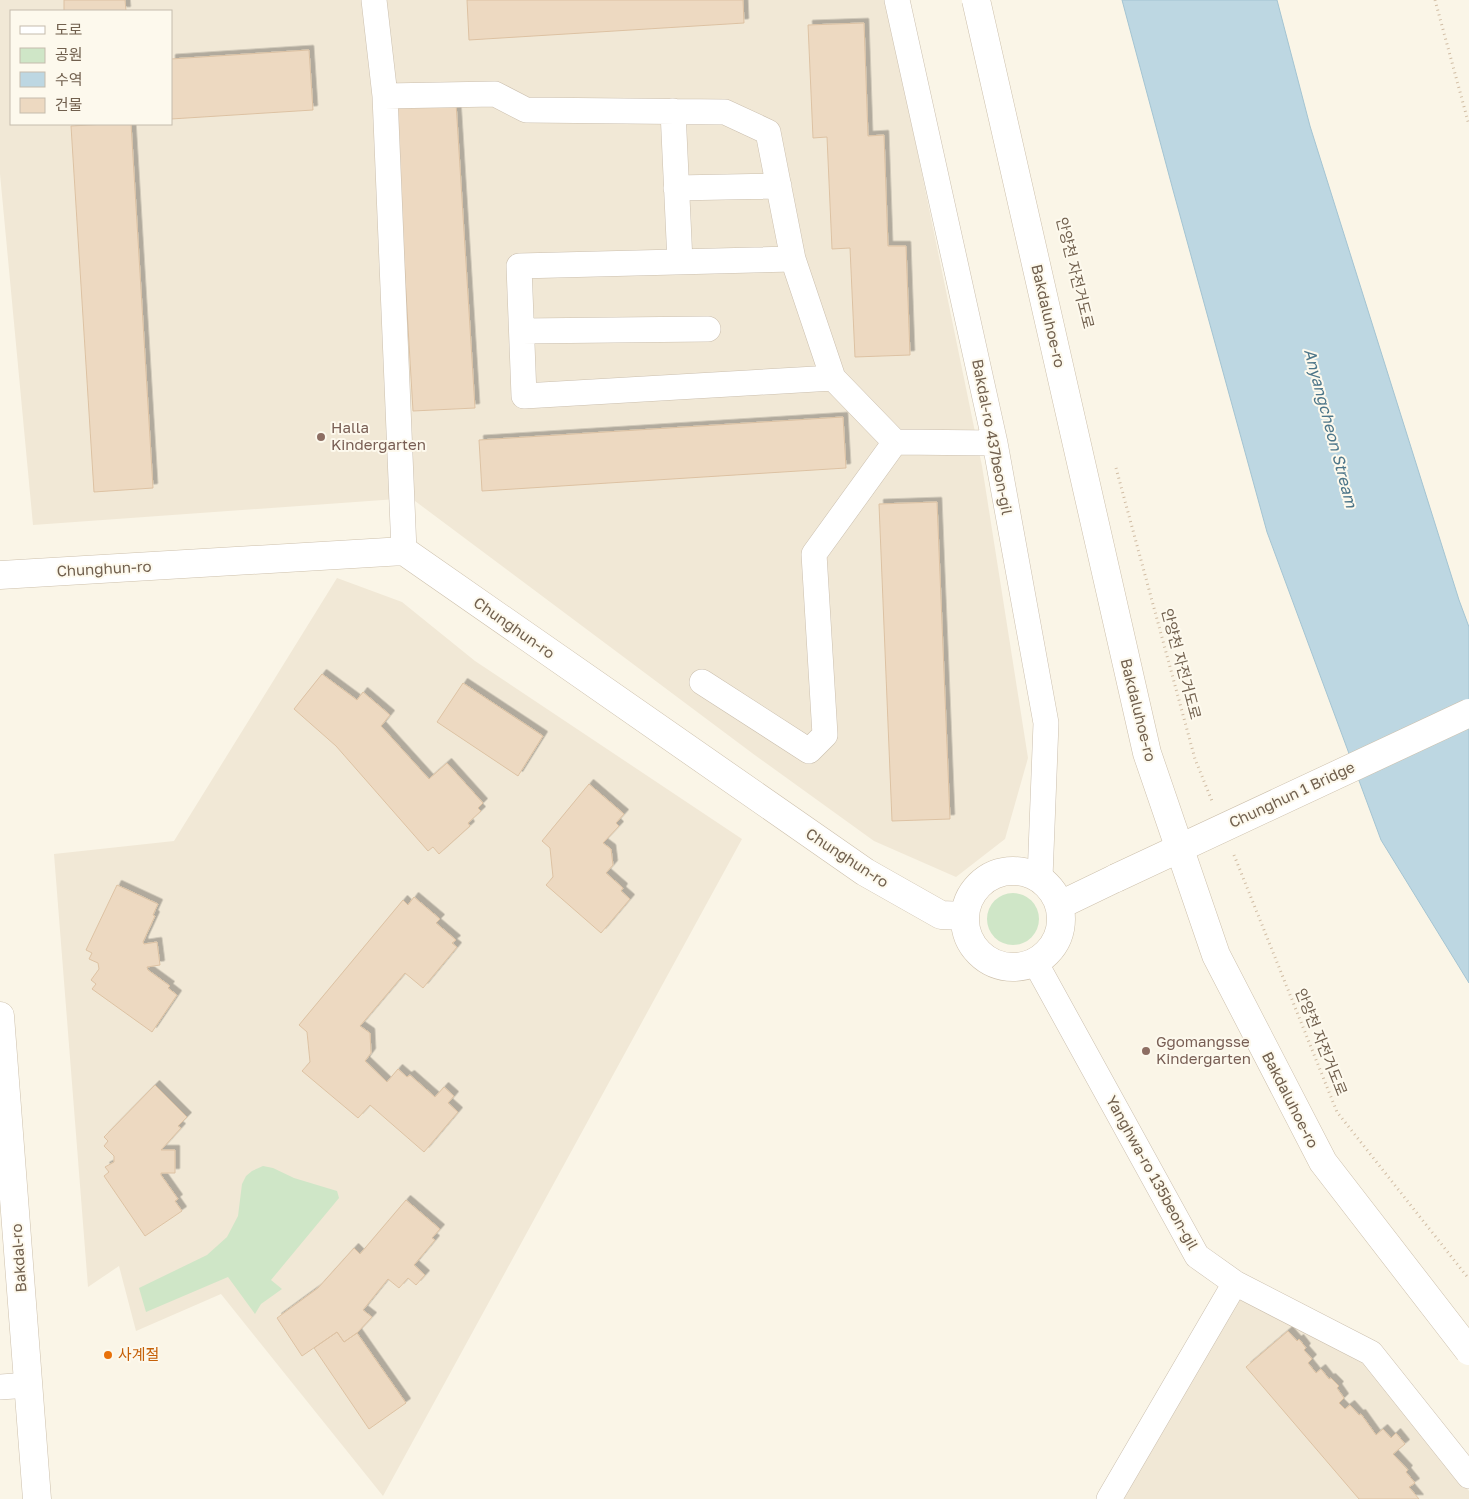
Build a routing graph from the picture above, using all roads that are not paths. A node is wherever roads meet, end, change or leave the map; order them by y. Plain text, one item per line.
1 (374, 0) edge
2 (897, 0) edge
3 (976, 0) edge
4 (385, 96) junction
5 (673, 111) junction
6 (779, 186) junction
7 (676, 188) junction
8 (793, 259) junction
9 (680, 262) junction
10 (708, 329) dead end
11 (522, 331) junction
12 (833, 378) junction
13 (895, 442) junction
14 (995, 443) junction
15 (404, 551) junction
16 (0, 575) edge
17 (702, 682) dead end
18 (1469, 713) edge
19 (1040, 878) junction
20 (1060, 905) junction
21 (965, 916) junction
22 (1035, 962) junction
23 (0, 1016) edge
24 (1235, 1283) junction
25 (1469, 1351) edge
26 (29, 1385) junction
27 (0, 1387) edge
28 (1469, 1476) edge
29 (37, 1499) edge
30 (1109, 1499) edge

1 - 4 street
2 - 14 street, Bakdal-ro 437beon-gil
3 - 25 street, Bakdaluhoe-ro, bridge
4 - 5 street
4 - 15 street
5 - 6 street
5 - 7 street
6 - 7 street
6 - 8 street
7 - 9 street
8 - 9 street
8 - 12 street
9 - 11 street
10 - 11 street
11 - 12 street
12 - 13 street
13 - 14 street
13 - 17 street
14 - 19 street, Bakdal-ro 437beon-gil
15 - 16 street, Chunghun-ro
15 - 21 street, Chunghun-ro
18 - 20 street, Chunghun 1 Bridge, bridge
19 - 20 street
19 - 21 street
20 - 22 street
21 - 22 street
22 - 24 street, Yanghwa-ro 135beon-gil
23 - 26 street, Bakdal-ro
24 - 28 street, Yanghwa-ro 135beon-gil
24 - 30 street
26 - 27 street
26 - 29 street, Bakdal-ro

